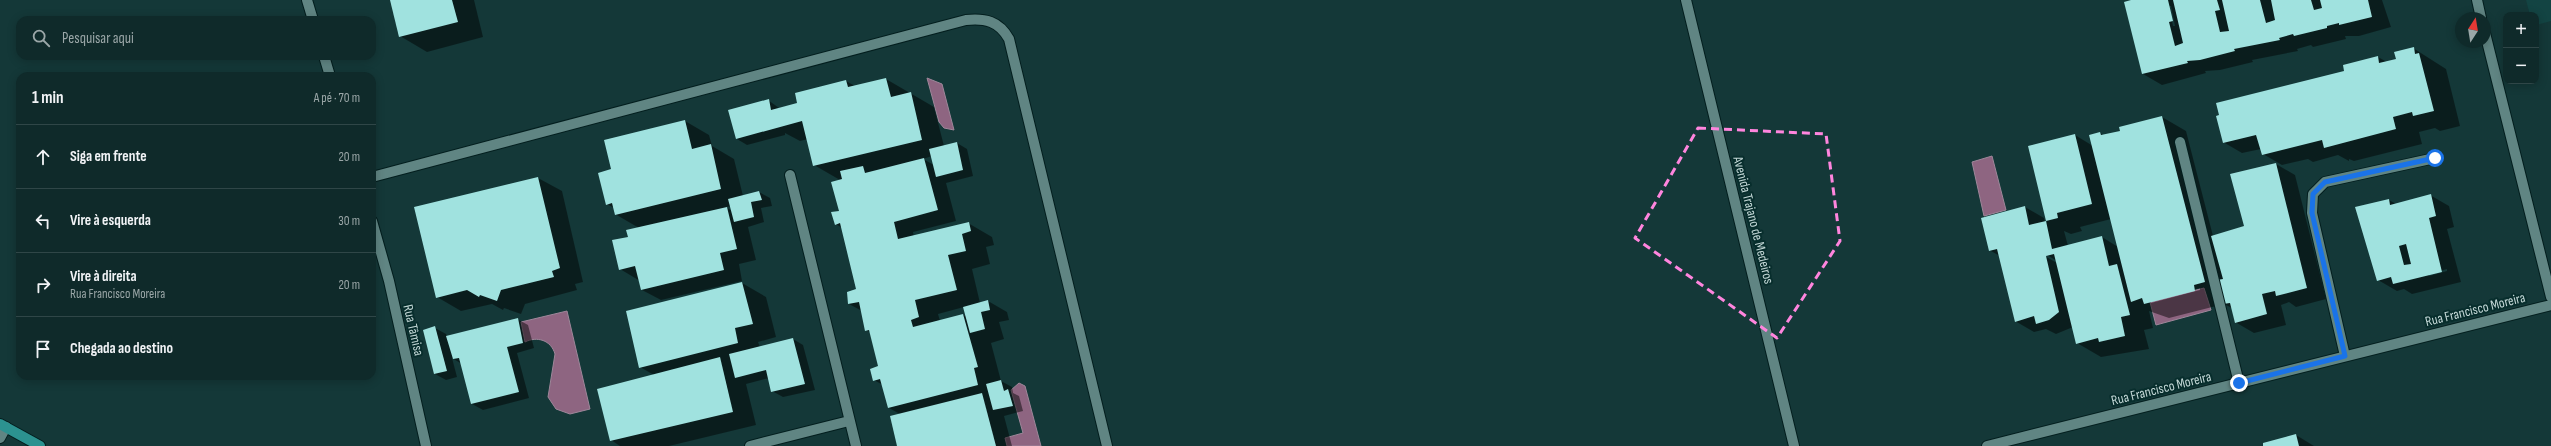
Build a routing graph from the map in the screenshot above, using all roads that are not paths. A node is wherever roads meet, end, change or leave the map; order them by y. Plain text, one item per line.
1 (307, 0) edge
2 (1686, 0) edge
3 (2477, 0) edge
4 (2480, 12) edge
5 (312, 16) edge
6 (2489, 48) edge
7 (325, 60) edge
8 (329, 72) edge
9 (2180, 142) dead end
10 (2435, 158) dead end
11 (376, 176) edge
12 (790, 176) dead end
13 (376, 235) edge
14 (2551, 296) edge
15 (2551, 305) edge
16 (2345, 356) junction
17 (2239, 383) junction
18 (849, 421) junction
19 (3, 425) edge
20 (0, 438) edge
21 (40, 446) edge
22 (426, 446) edge
23 (750, 446) edge
24 (856, 446) edge
25 (1107, 446) edge
26 (1794, 446) edge
27 (1987, 446) edge

1 - 5 street
2 - 26 street, Avenida Trajano de Medeiros
3 - 4 street
6 - 14 street
7 - 8 street
9 - 17 street
10 - 16 street
11 - 25 street
12 - 18 street
13 - 22 street, Rua Tâmisa
15 - 16 street, Rua Francisco Moreira
16 - 17 street, Rua Francisco Moreira
17 - 27 street, Rua Francisco Moreira
18 - 23 street
18 - 24 street
19 - 20 street
19 - 21 main road

